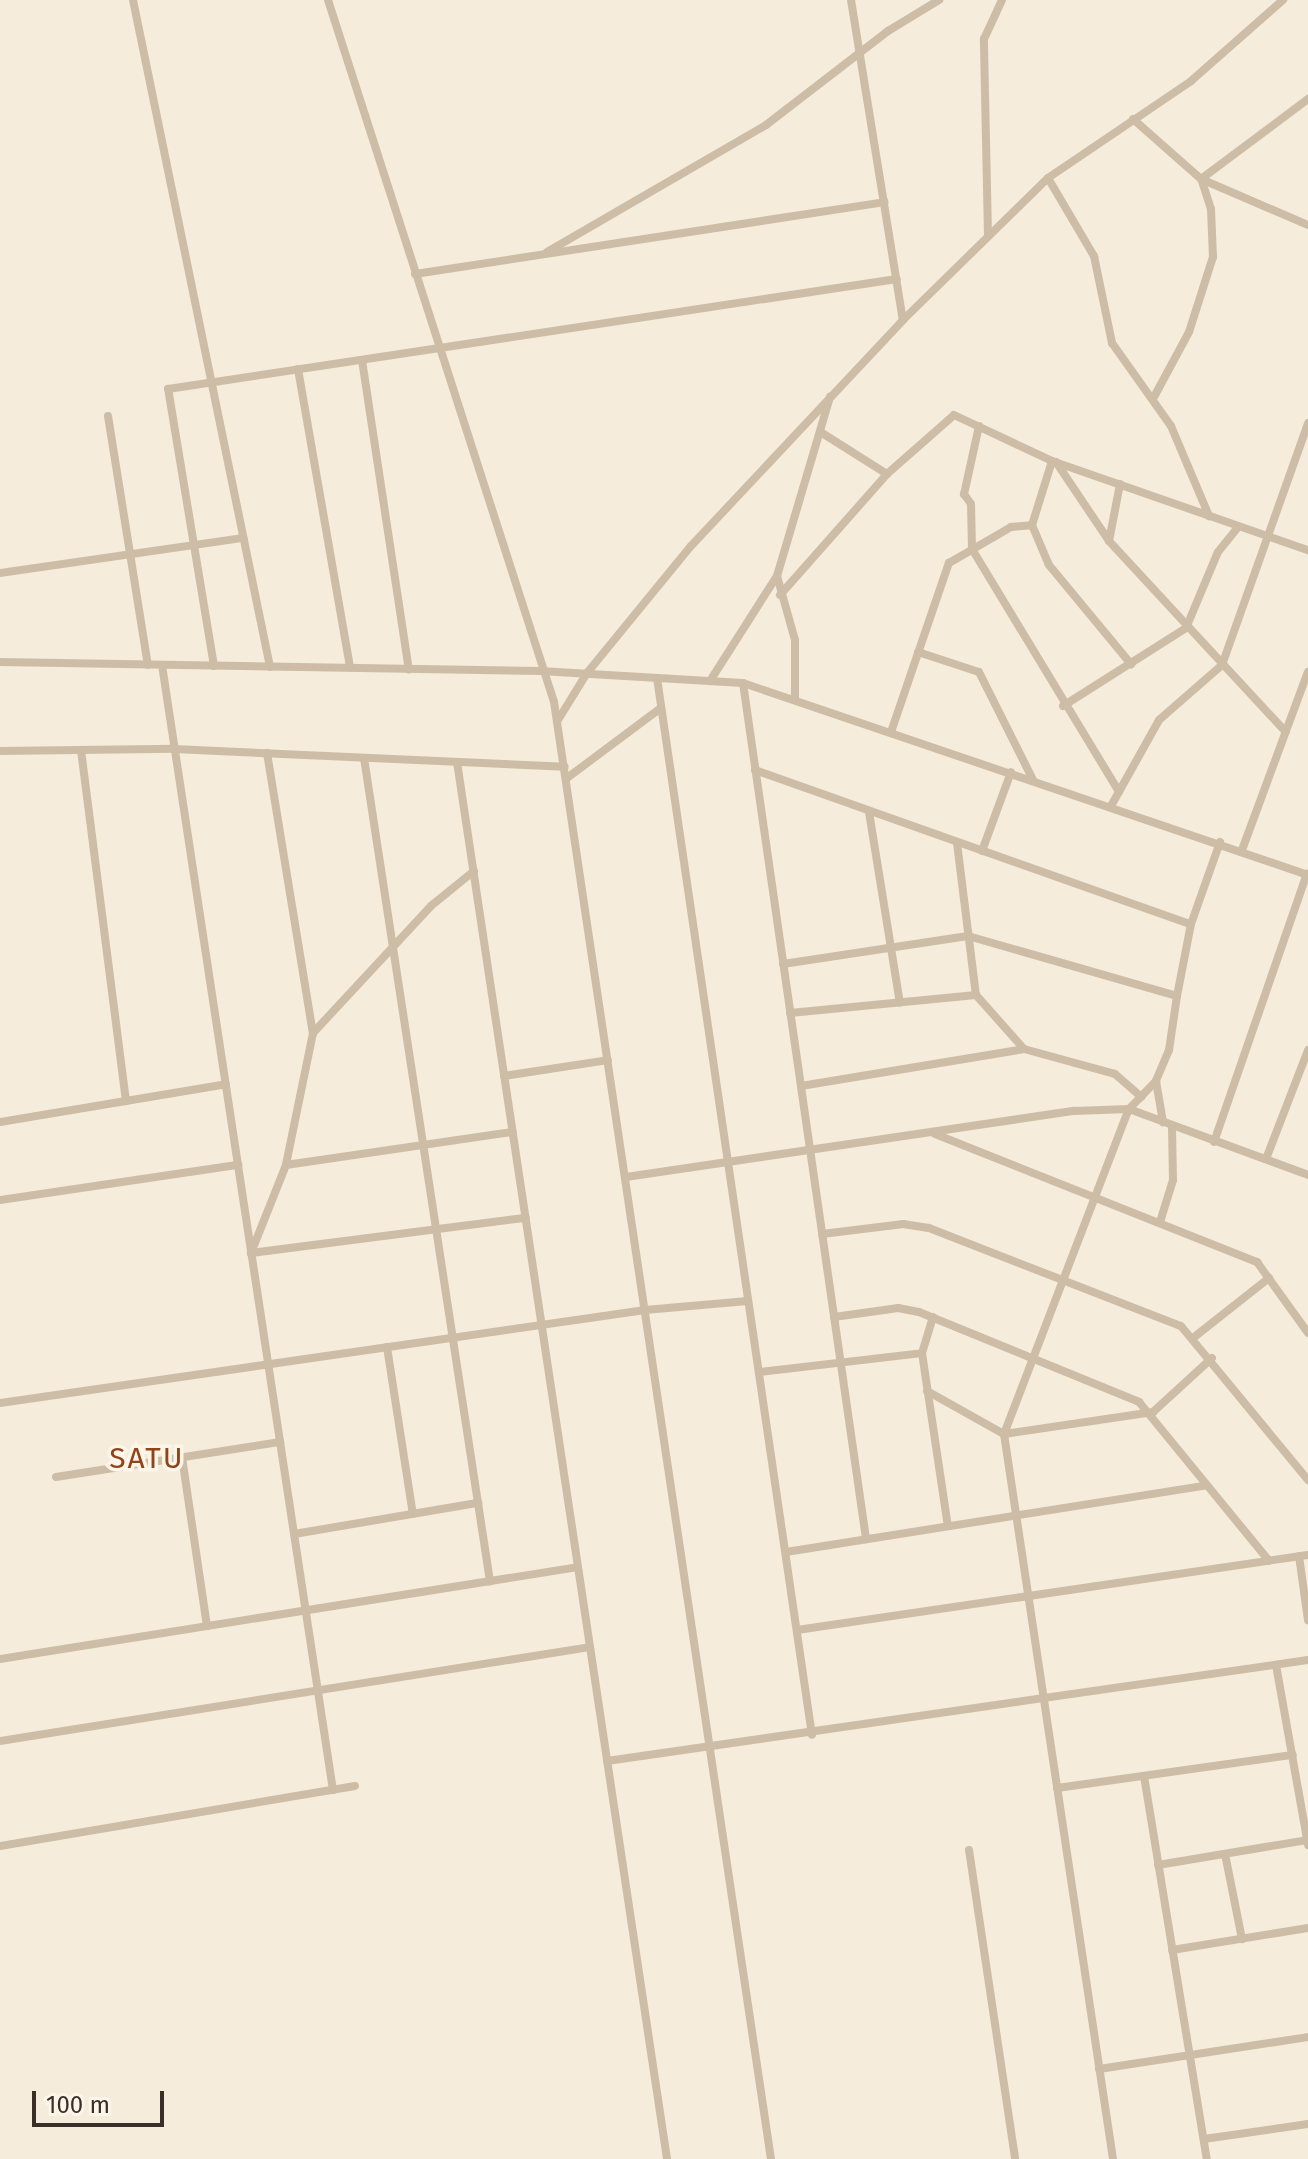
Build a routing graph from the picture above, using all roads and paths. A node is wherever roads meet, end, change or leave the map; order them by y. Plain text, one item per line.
1 (133, 0) edge
2 (328, 0) edge
3 (851, 0) edge
4 (939, 0) edge
5 (1002, 0) edge
6 (1283, 0) edge
7 (862, 53) junction
8 (1308, 99) edge
9 (1133, 119) junction
10 (1048, 178) junction
11 (1201, 179) junction
12 (885, 202) junction
13 (1308, 225) edge
14 (988, 236) junction
15 (542, 254) junction
16 (415, 274) junction
17 (897, 279) junction
18 (903, 320) junction
19 (437, 348) junction
20 (362, 360) junction
21 (298, 369) junction
22 (211, 382) junction
23 (830, 397) junction
24 (1154, 397) junction
25 (108, 416) dead end
26 (1308, 423) edge
27 (979, 426) junction
28 (822, 433) junction
29 (1054, 462) junction
30 (887, 474) junction
31 (1120, 484) junction
32 (1209, 516) junction
33 (1032, 525) junction
34 (1239, 526) junction
35 (1268, 536) junction
36 (243, 538) junction
37 (1109, 541) junction
38 (194, 545) junction
39 (972, 549) junction
40 (1308, 550) edge
41 (130, 554) junction
42 (0, 573) edge
43 (777, 576) junction
44 (780, 595) junction
45 (1186, 628) junction
46 (918, 652) junction
47 (0, 662) edge
48 (1131, 664) junction
49 (148, 665) junction
50 (162, 665) junction
51 (1222, 665) junction
52 (214, 666) junction
53 (270, 667) junction
54 (350, 668) junction
55 (409, 669) junction
56 (540, 671) junction
57 (1308, 672) edge
58 (587, 673) junction
59 (657, 678) junction
60 (710, 681) junction
61 (743, 683) junction
62 (795, 696) junction
63 (1063, 706) junction
64 (661, 708) junction
65 (558, 721) junction
66 (891, 732) junction
67 (1286, 732) junction
68 (174, 749) junction
69 (81, 750) junction
70 (0, 751) edge
71 (267, 753) junction
72 (364, 758) junction
73 (457, 762) junction
74 (565, 767) junction
75 (755, 770) junction
76 (1011, 772) junction
77 (567, 778) junction
78 (1034, 780) junction
79 (1119, 792) junction
80 (1111, 806) junction
81 (869, 812) junction
82 (1220, 842) junction
83 (957, 843) junction
84 (1242, 850) junction
85 (982, 851) junction
86 (474, 871) junction
87 (1307, 875) edge
88 (1191, 924) junction
89 (968, 936) junction
90 (891, 948) junction
91 (394, 949) junction
92 (783, 964) junction
93 (976, 995) junction
94 (1177, 996) junction
95 (900, 1003) junction
96 (790, 1013) junction
97 (313, 1033) junction
98 (1024, 1049) junction
99 (1308, 1050) edge
100 (608, 1060) junction
101 (504, 1076) junction
102 (1156, 1081) junction
103 (226, 1084) junction
104 (801, 1086) junction
105 (1141, 1097) junction
106 (126, 1101) junction
107 (1129, 1109) junction
108 (0, 1122) edge
109 (1167, 1124) junction
110 (513, 1132) junction
111 (935, 1134) junction
112 (1214, 1142) junction
113 (424, 1145) junction
114 (810, 1151) junction
115 (1266, 1159) junction
116 (728, 1163) junction
117 (238, 1165) junction
118 (286, 1165) junction
119 (1308, 1175) edge
120 (626, 1177) junction
121 (1096, 1196) junction
122 (0, 1200) edge
123 (526, 1218) junction
124 (1160, 1222) junction
125 (436, 1229) junction
126 (822, 1234) junction
127 (251, 1253) junction
128 (1269, 1278) junction
129 (1060, 1280) junction
130 (748, 1301) junction
131 (645, 1310) junction
132 (834, 1317) junction
133 (933, 1317) junction
134 (541, 1324) junction
135 (1308, 1333) edge
136 (453, 1337) junction
137 (1193, 1338) junction
138 (387, 1347) junction
139 (922, 1353) junction
140 (1030, 1357) junction
141 (1212, 1358) junction
142 (840, 1362) junction
143 (268, 1364) junction
144 (759, 1372) junction
145 (927, 1391) junction
146 (0, 1403) edge
147 (1153, 1412) junction
148 (1004, 1434) junction
149 (280, 1442) junction
150 (182, 1457) junction
151 (56, 1477) dead end
152 (1308, 1480) edge
153 (1207, 1485) junction
154 (478, 1503) junction
155 (413, 1514) junction
156 (1017, 1515) junction
157 (948, 1526) junction
158 (294, 1534) junction
159 (866, 1539) junction
160 (786, 1552) junction
161 (1304, 1556) edge
162 (1269, 1561) junction
163 (578, 1567) junction
164 (490, 1581) junction
165 (1029, 1598) junction
166 (306, 1610) junction
167 (1308, 1620) edge
168 (207, 1626) junction
169 (797, 1630) junction
170 (590, 1647) junction
171 (0, 1659) edge
172 (1308, 1660) edge
173 (1276, 1665) junction
174 (318, 1690) junction
175 (1044, 1700) junction
176 (812, 1735) junction
177 (0, 1741) edge
178 (710, 1748) junction
179 (1293, 1755) junction
180 (607, 1761) junction
181 (1144, 1776) junction
182 (355, 1786) dead end
183 (1057, 1788) junction
184 (333, 1790) junction
185 (1308, 1842) edge
186 (0, 1846) edge
187 (969, 1850) dead end
188 (1225, 1854) junction
189 (1158, 1865) junction
190 (1308, 1928) edge
191 (1242, 1939) junction
192 (1172, 1950) junction
193 (1308, 2037) edge
194 (1193, 2054) junction
195 (1099, 2069) junction
196 (1308, 2124) edge
197 (1204, 2139) junction
198 (667, 2159) edge
199 (771, 2159) edge
200 (1015, 2159) edge
201 (1113, 2159) edge
202 (1207, 2159) edge

1 - 22 street
2 - 16 street
3 - 7 street
4 - 7 street
5 - 14 street
6 - 9 street
7 - 12 street
7 - 15 street
8 - 11 street
9 - 10 street
9 - 11 street
10 - 14 street
10 - 24 street
11 - 13 street
11 - 24 street
12 - 15 street
12 - 17 street
14 - 18 street
15 - 16 street
16 - 19 street
17 - 18 street
17 - 19 street
18 - 23 street
19 - 20 street
19 - 56 street
20 - 21 street
20 - 55 street
21 - 22 street
21 - 54 street
22 - 36 street
22 - 38 street
23 - 28 street
23 - 58 street
24 - 32 street
25 - 41 street
26 - 35 street
27 - 29 street
27 - 30 street
27 - 39 street
28 - 30 street
28 - 43 street
29 - 31 street
29 - 33 street
29 - 37 street
30 - 44 street
31 - 32 street
31 - 37 street
32 - 34 street
33 - 39 street
33 - 48 street
34 - 35 street
34 - 45 street
35 - 40 street
35 - 51 street
36 - 38 street
36 - 53 street
37 - 45 street
38 - 41 street
38 - 52 street
39 - 46 street
39 - 63 street
41 - 42 street
41 - 49 street
43 - 44 street
43 - 60 street
44 - 62 street
45 - 48 street
45 - 51 street
46 - 66 street
46 - 78 street
47 - 49 street
48 - 63 street
49 - 50 street
50 - 52 street
50 - 68 street
51 - 67 street
51 - 79 street
52 - 53 street
53 - 54 street
54 - 55 street
55 - 56 street
56 - 58 street
56 - 65 street
57 - 67 street
58 - 59 street
58 - 65 street
59 - 60 street
59 - 64 street
60 - 61 street
61 - 62 street
61 - 75 street
62 - 66 street
63 - 79 street
64 - 77 street
64 - 116 street
65 - 74 street
66 - 76 street
67 - 84 street
68 - 69 street
68 - 71 street
68 - 103 street
69 - 70 street
69 - 106 street
71 - 72 street
71 - 97 street
72 - 73 street
72 - 91 street
73 - 74 street
73 - 86 street
74 - 77 street
75 - 81 street
75 - 92 street
76 - 78 street
76 - 85 street
77 - 100 street
78 - 80 street
79 - 80 street
80 - 82 street
81 - 83 street
81 - 90 street
82 - 84 street
82 - 88 street
83 - 85 street
83 - 89 street
84 - 87 street
85 - 88 street
86 - 91 street
86 - 101 street
87 - 112 street
88 - 94 street
89 - 90 street
89 - 93 street
89 - 94 street
90 - 92 street
90 - 95 street
91 - 97 street
91 - 113 street
92 - 96 street
93 - 95 street
93 - 98 street
94 - 102 street
95 - 96 street
96 - 104 street
97 - 118 street
98 - 104 street
98 - 105 street
99 - 115 street
100 - 101 street
100 - 120 street
101 - 110 street
102 - 105 street
102 - 109 street
103 - 106 street
103 - 117 street
104 - 114 street
105 - 107 street
106 - 108 street
107 - 109 street
107 - 111 street
107 - 121 street
109 - 112 street
109 - 124 street
110 - 113 street
110 - 123 street
111 - 114 street
111 - 121 street
112 - 115 street
113 - 118 street
113 - 125 street
114 - 116 street
114 - 126 street
115 - 119 street
116 - 120 street
116 - 130 street
117 - 122 street
117 - 127 street
118 - 127 street
120 - 131 street
121 - 124 street
121 - 129 street
123 - 125 street
123 - 134 street
124 - 128 street
125 - 127 street
125 - 136 street
126 - 129 street
126 - 132 street
127 - 143 street
128 - 135 street
128 - 137 street
129 - 137 street
129 - 140 street
130 - 131 street
130 - 144 street
131 - 134 street
131 - 178 street
132 - 133 street
132 - 142 street
133 - 139 street
133 - 140 street
134 - 136 street
134 - 163 street
136 - 138 street
136 - 154 street
137 - 141 street
138 - 143 street
138 - 155 street
139 - 142 street
139 - 145 street
140 - 147 street
140 - 148 street
141 - 147 street
141 - 152 street
142 - 144 street
142 - 159 street
143 - 146 street
143 - 149 street
144 - 160 street
145 - 148 street
145 - 157 street
147 - 148 street
147 - 153 street
148 - 156 street
149 - 150 street
149 - 158 street
150 - 151 street
150 - 168 street
153 - 156 street
153 - 162 street
154 - 155 street
154 - 164 street
155 - 158 street
156 - 157 street
156 - 165 street
157 - 159 street
158 - 166 street
159 - 160 street
160 - 169 street
161 - 162 street
161 - 167 street
162 - 165 street
163 - 164 street
163 - 170 street
164 - 166 street
165 - 169 street
165 - 175 street
166 - 168 street
166 - 174 street
168 - 171 street
169 - 176 street
170 - 174 street
170 - 180 street
172 - 173 street
173 - 175 street
173 - 179 street
174 - 177 street
174 - 184 street
175 - 176 street
175 - 183 street
176 - 178 street
178 - 180 street
178 - 199 street
179 - 181 street
179 - 185 street
180 - 198 street
181 - 183 street
181 - 189 street
182 - 184 street
183 - 195 street
184 - 186 street
185 - 188 street
187 - 200 street
188 - 189 street
188 - 191 street
189 - 192 street
190 - 191 street
191 - 192 street
192 - 194 street
193 - 194 street
194 - 195 street
194 - 197 street
195 - 201 street
196 - 197 street
197 - 202 street

